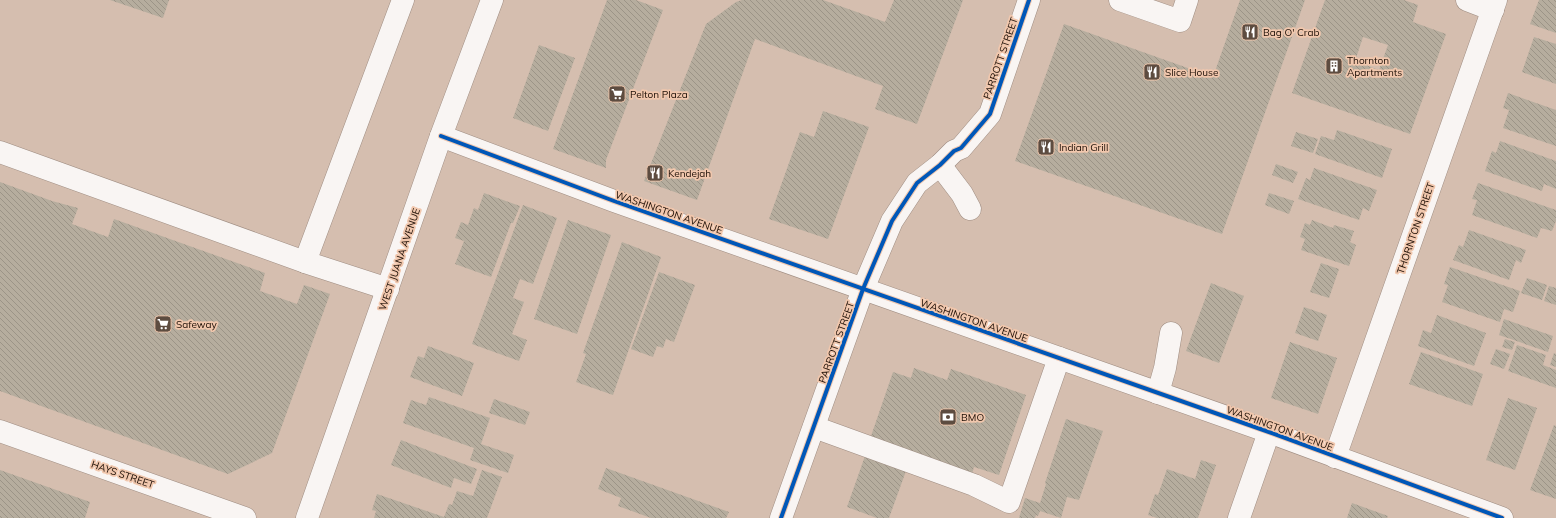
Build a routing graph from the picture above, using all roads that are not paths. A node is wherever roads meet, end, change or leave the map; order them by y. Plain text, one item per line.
1 (403, 0) edge
2 (492, 0) edge
3 (1029, 0) edge
4 (1120, 0) edge
5 (1187, 0) edge
6 (1467, 0) edge
7 (1494, 5) edge
8 (442, 136) junction
9 (0, 152) edge
10 (940, 165) junction
11 (970, 208) dead end
12 (305, 262) junction
13 (388, 289) junction
14 (863, 289) junction
15 (1171, 333) dead end
16 (1059, 358) junction
17 (1158, 393) junction
18 (814, 427) junction
19 (0, 431) edge
20 (1268, 432) junction
21 (1335, 457) junction
22 (245, 518) edge
23 (307, 518) edge
24 (781, 518) edge
25 (1239, 518) edge
26 (1502, 518) edge

1 - 12 street
2 - 8 street, WEST JUANA AVENUE
3 - 10 street, PARROTT STREET
4 - 5 street
6 - 7 street
7 - 21 street, THORNTON STREET
8 - 13 street, WEST JUANA AVENUE
8 - 14 street, WASHINGTON AVENUE
9 - 12 street
10 - 11 street
10 - 14 street, PARROTT STREET
12 - 13 street
13 - 23 street, WEST JUANA AVENUE
14 - 16 street, WASHINGTON AVENUE
14 - 18 street, PARROTT STREET
15 - 17 street
16 - 17 street, WASHINGTON AVENUE
16 - 18 street
17 - 20 street, WASHINGTON AVENUE
18 - 24 street, PARROTT STREET
19 - 22 street, HAYS STREET
20 - 21 street, WASHINGTON AVENUE
20 - 25 street
21 - 26 street, WASHINGTON AVENUE

